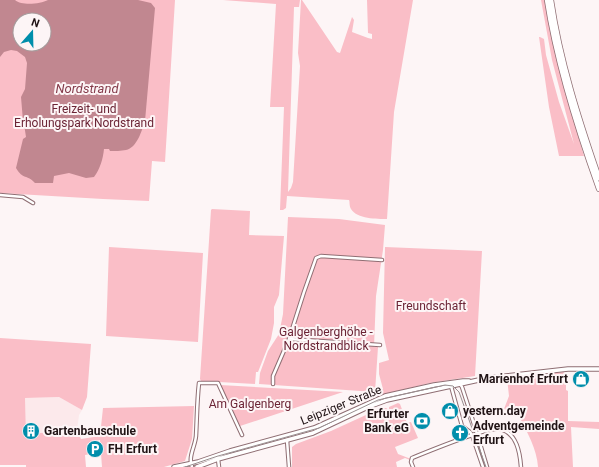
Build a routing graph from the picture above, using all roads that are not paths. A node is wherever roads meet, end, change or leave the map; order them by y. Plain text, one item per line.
1 (547, 0) edge
2 (551, 0) edge
3 (599, 178) edge
4 (599, 189) edge
5 (0, 195) edge
6 (33, 202) dead end
7 (382, 260) dead end
8 (289, 339) junction
9 (380, 346) dead end
10 (599, 369) edge
11 (470, 381) junction
12 (455, 382) junction
13 (273, 384) dead end
14 (460, 385) junction
15 (451, 386) junction
16 (476, 434) junction
17 (242, 435) dead end
18 (472, 435) junction
19 (287, 438) junction
20 (218, 457) junction
21 (191, 465) edge
22 (174, 467) edge
23 (196, 467) edge
24 (219, 467) edge
25 (290, 467) edge
26 (413, 467) edge
27 (482, 467) edge
28 (487, 467) edge
29 (521, 467) edge

1 - 4 highway
2 - 3 highway
5 - 6 street
7 - 8 street
8 - 9 street
8 - 13 street
10 - 11 main road, Leipziger Straße
11 - 12 main road, Leipziger Straße
11 - 14 main road, Leipziger Straße
12 - 14 street
12 - 15 street
12 - 19 main road, Leipziger Straße
14 - 15 main road, Leipziger Straße
14 - 16 street
15 - 18 street
15 - 19 main road, Leipziger Straße
16 - 18 street
16 - 28 street
16 - 29 street
17 - 21 street
18 - 26 street
18 - 27 street
19 - 20 main road, Leipziger Straße
19 - 25 street
20 - 21 main road, Leipziger Straße
20 - 23 main road, Leipziger Straße
20 - 24 street
21 - 22 main road, Leipziger Straße

